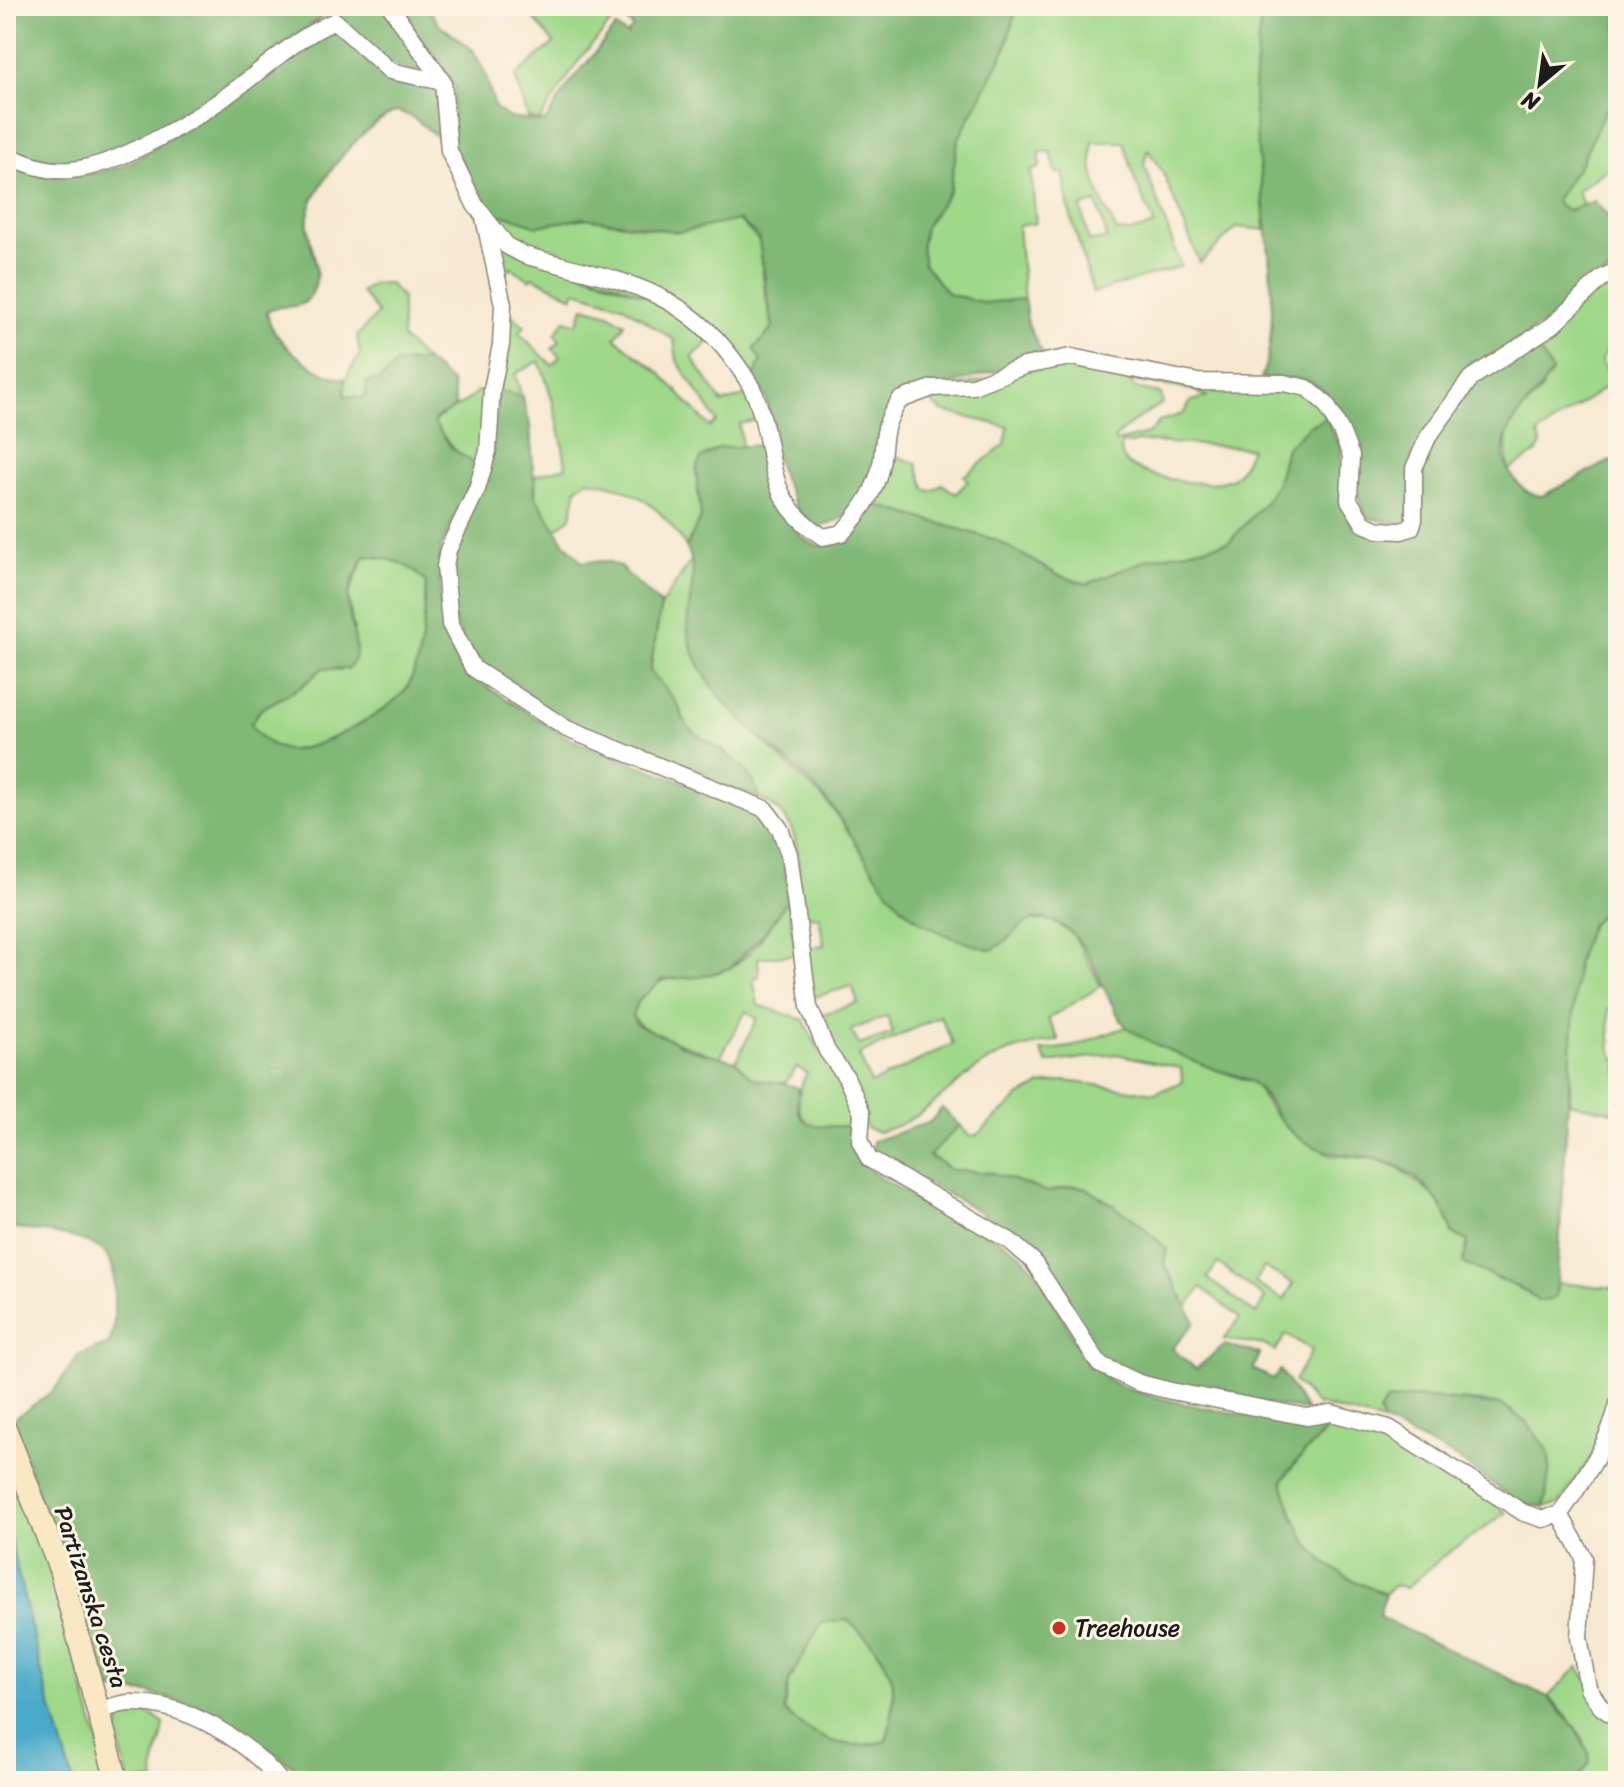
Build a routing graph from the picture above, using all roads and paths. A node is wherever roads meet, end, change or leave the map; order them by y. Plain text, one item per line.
1 (390, 6) edge
2 (443, 82) junction
3 (6, 154) edge
4 (484, 218) junction
5 (1618, 270) edge
6 (1618, 1404) edge
7 (6, 1431) edge
8 (1560, 1514) junction
9 (100, 1710) junction
10 (1618, 1719) edge
11 (117, 1781) edge
12 (280, 1781) edge

1 - 2 street
2 - 3 street
2 - 4 street
4 - 5 street
4 - 8 street
6 - 8 street
7 - 9 street, Partizanska cesta
8 - 10 street
9 - 11 street, Partizanska cesta
9 - 12 street

